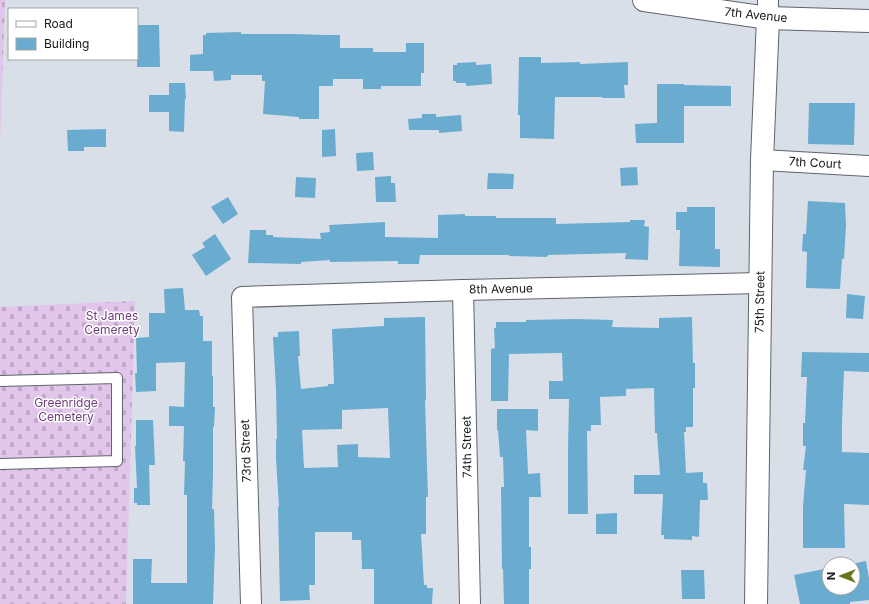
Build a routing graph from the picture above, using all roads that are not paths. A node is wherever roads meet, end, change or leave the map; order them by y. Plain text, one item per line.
1 (644, 0) edge
2 (768, 9) edge
3 (869, 21) edge
4 (762, 160) junction
5 (869, 166) edge
6 (760, 283) junction
7 (463, 290) junction
8 (242, 297) joint
9 (0, 381) edge
10 (0, 464) edge
11 (251, 604) edge
12 (470, 604) edge
13 (756, 604) edge

1 - 2 street, 7th Avenue
2 - 3 street, 7th Avenue
2 - 4 street, 75th Street
4 - 5 street, 7th Court
4 - 6 street, 75th Street
6 - 7 street, 8th Avenue
6 - 13 street, 75th Street
7 - 8 street, 8th Avenue
7 - 12 street, 74th Street
8 - 11 street, 73rd Street
9 - 10 lane

